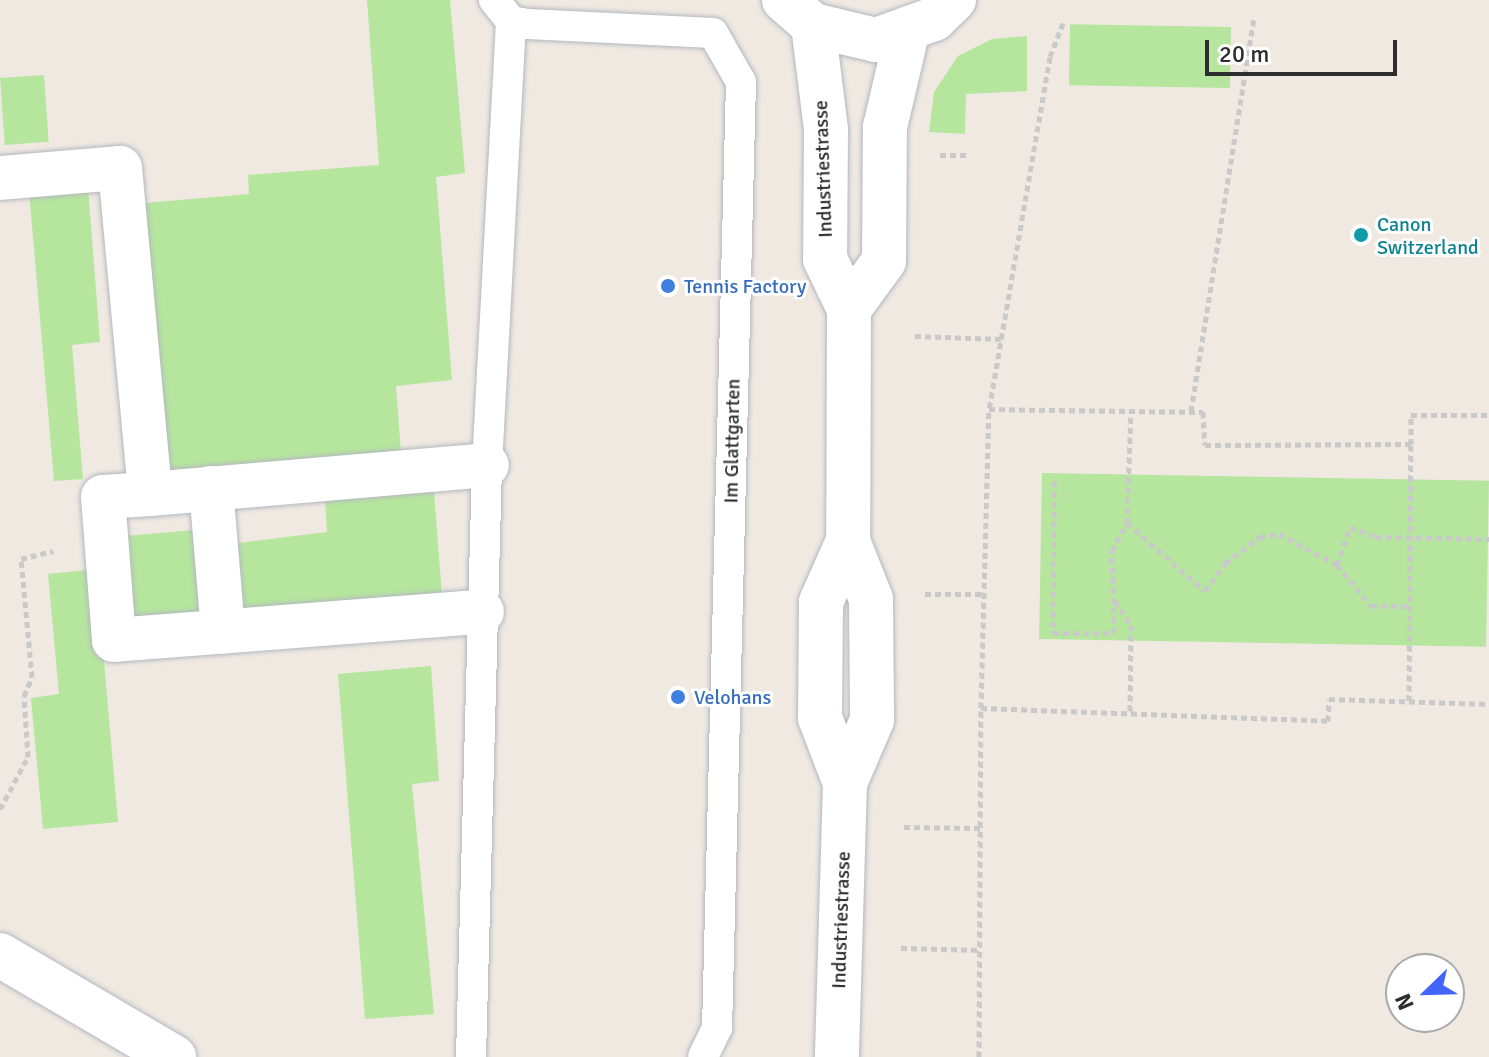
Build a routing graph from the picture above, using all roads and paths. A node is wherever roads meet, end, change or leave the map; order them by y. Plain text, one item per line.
1 (954, 0) edge
2 (502, 10) edge
3 (798, 13) edge
4 (1254, 17) dead end
5 (1063, 23) dead end
6 (907, 33) junction
7 (0, 178) edge
8 (849, 309) junction
9 (915, 336) dead end
10 (1001, 339) junction
11 (989, 409) junction
12 (1131, 411) junction
13 (1191, 411) junction
14 (1489, 415) edge
15 (1411, 444) junction
16 (487, 465) junction
17 (1054, 481) dead end
18 (211, 488) junction
19 (150, 494) junction
20 (1127, 523) junction
21 (1413, 536) junction
22 (1489, 539) edge
23 (41, 558) dead end
24 (1337, 565) junction
25 (909, 594) dead end
26 (984, 594) junction
27 (1115, 601) junction
28 (1410, 606) junction
29 (482, 612) junction
30 (223, 631) junction
31 (1409, 701) junction
32 (1489, 704) edge
33 (981, 708) junction
34 (1130, 713) junction
35 (0, 809) edge
36 (904, 827) dead end
37 (981, 828) junction
38 (901, 948) dead end
39 (981, 950) junction
40 (0, 955) edge
41 (174, 1057) edge
42 (471, 1057) edge
43 (703, 1057) edge
44 (837, 1057) edge
45 (979, 1057) edge

1 - 6 street
2 - 16 lane, Im Glattgarten
2 - 43 lane, Im Glattgarten
3 - 6 street, Industriestrasse
3 - 8 street, Industriestrasse
4 - 13 path
5 - 10 path
6 - 8 street
7 - 19 street
8 - 44 street, Industriestrasse
9 - 10 path
10 - 11 path
11 - 12 path
11 - 26 path
12 - 13 path
12 - 20 path
13 - 15 path
14 - 15 path
15 - 21 path
16 - 18 street
16 - 29 lane, Im Glattgarten
17 - 27 path
18 - 19 street
18 - 30 street
19 - 30 street
20 - 24 path
20 - 27 path
21 - 22 path
21 - 24 path
21 - 28 path
23 - 35 path
24 - 28 path
25 - 26 path
26 - 33 path
27 - 34 path
28 - 31 path
29 - 30 street
29 - 42 lane, Im Glattgarten
31 - 32 path
31 - 34 path
33 - 34 path
33 - 37 path
36 - 37 path
37 - 39 path
38 - 39 path
39 - 45 path
40 - 41 street

